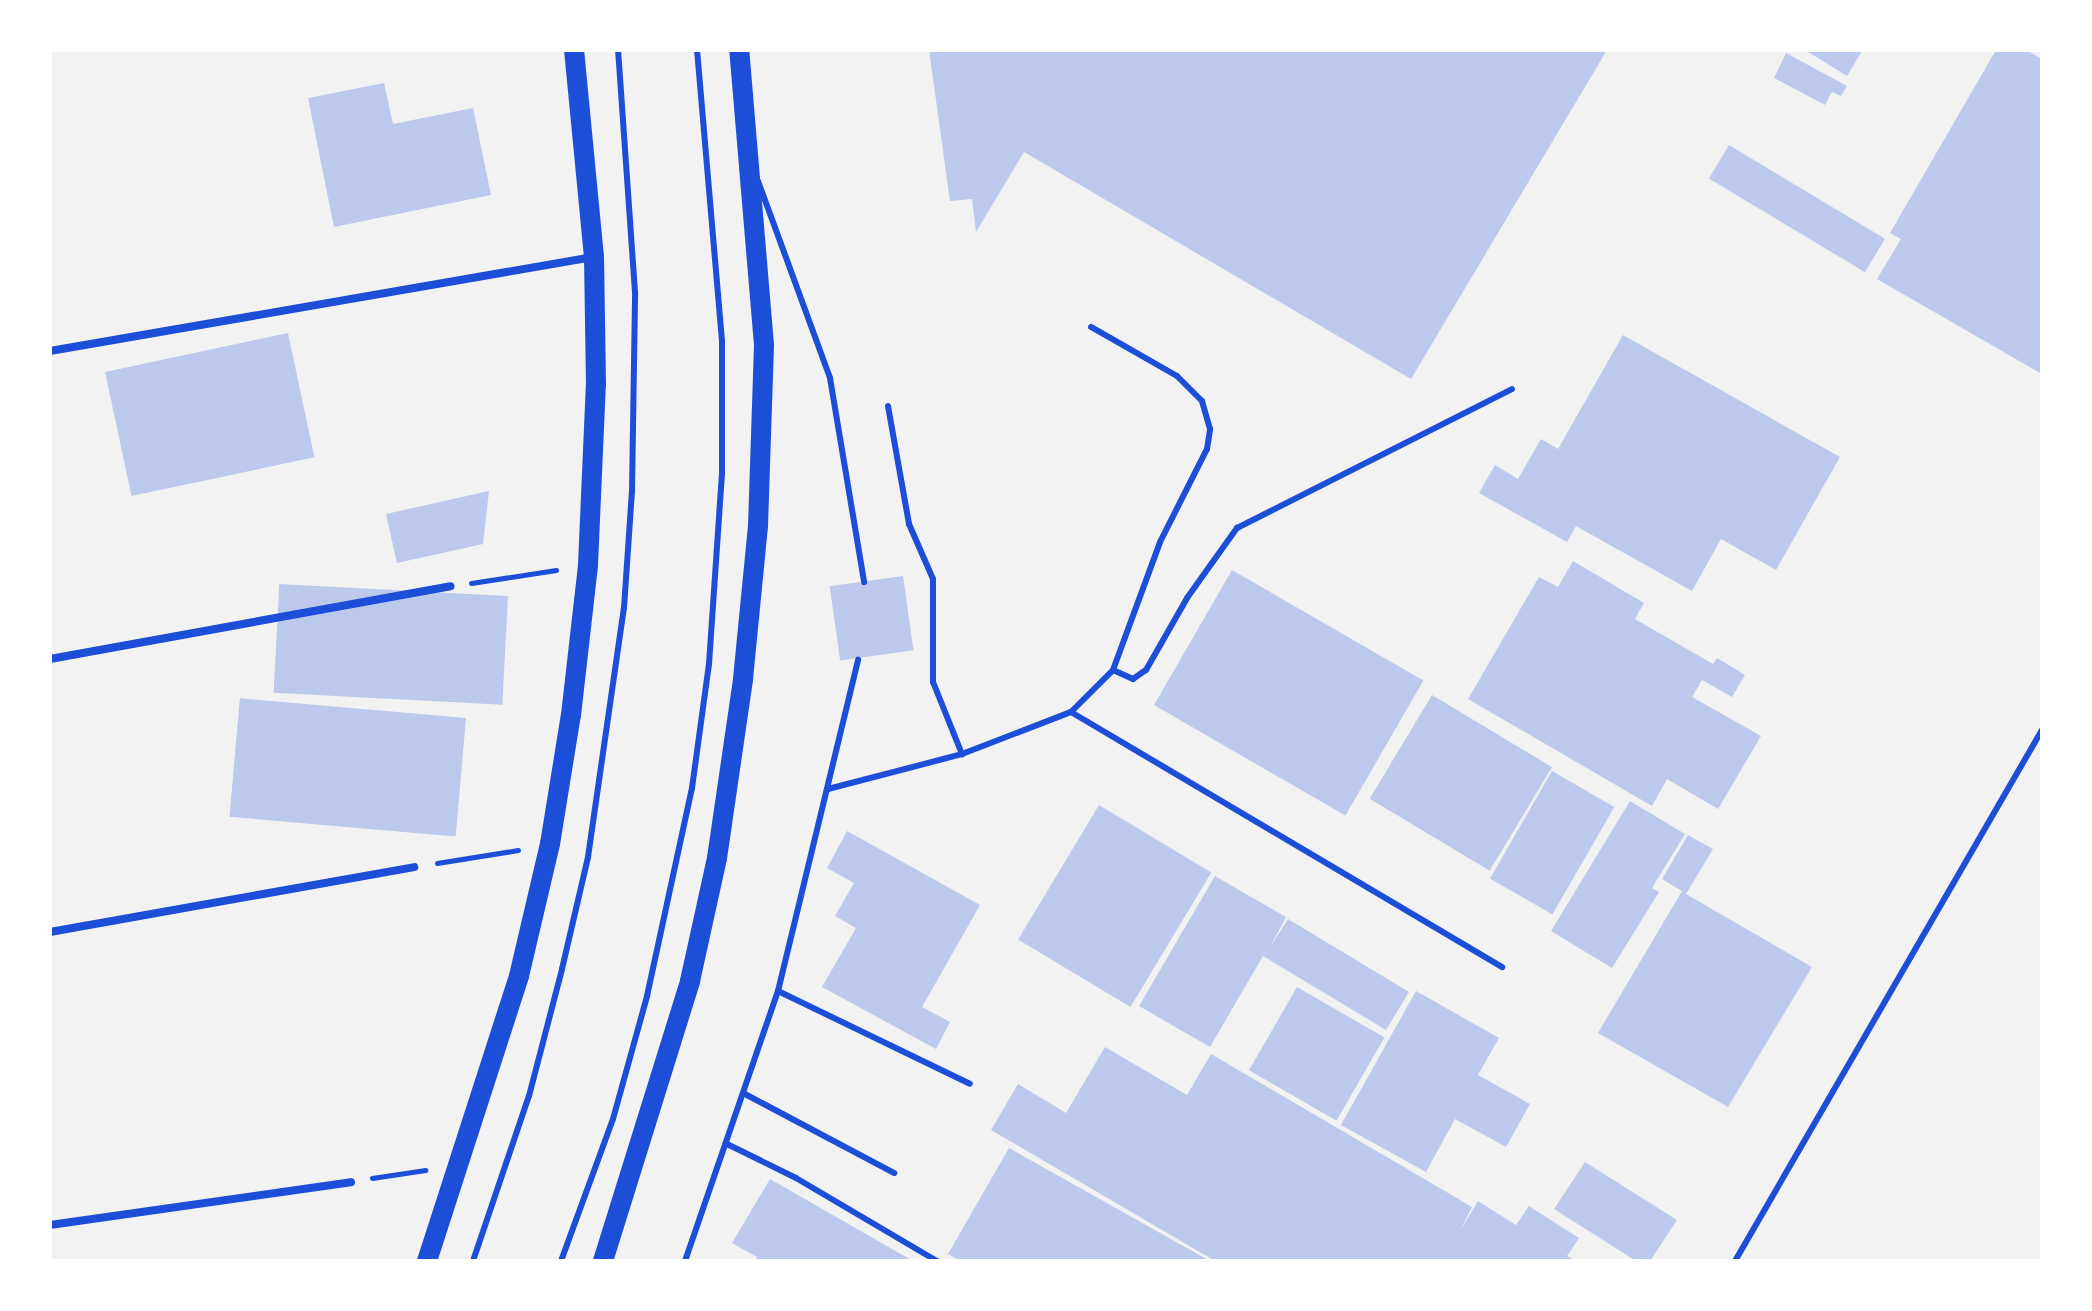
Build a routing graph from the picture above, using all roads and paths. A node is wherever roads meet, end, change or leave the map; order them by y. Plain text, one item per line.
1 (574, 50) edge
2 (618, 50) edge
3 (697, 50) edge
4 (739, 50) edge
5 (752, 162) junction
6 (594, 257) junction
7 (1091, 327) dead end
8 (50, 351) edge
9 (1512, 389) dead end
10 (888, 406) dead end
11 (588, 565) junction
12 (864, 582) dead end
13 (450, 586) joint
14 (50, 659) edge
15 (858, 660) dead end
16 (1113, 670) junction
17 (1071, 712) junction
18 (2042, 730) edge
19 (962, 754) junction
20 (828, 789) junction
21 (550, 844) junction
22 (414, 867) joint
23 (50, 932) edge
24 (1502, 967) dead end
25 (778, 991) junction
26 (970, 1084) dead end
27 (745, 1094) junction
28 (727, 1144) junction
29 (462, 1164) junction
30 (894, 1173) dead end
31 (351, 1182) joint
32 (50, 1225) edge
33 (427, 1261) edge
34 (473, 1261) edge
35 (561, 1261) edge
36 (603, 1261) edge
37 (685, 1261) edge
38 (937, 1261) edge
39 (1735, 1261) edge

1 - 6 main road
2 - 34 lane
3 - 35 lane
4 - 5 main road
5 - 12 lane
5 - 36 main road
6 - 8 street
6 - 11 main road
7 - 16 lane
9 - 16 lane
10 - 19 lane
11 - 13 path
11 - 21 main road
13 - 14 street
15 - 20 lane
16 - 17 lane
17 - 19 lane
17 - 24 lane
18 - 39 lane
19 - 20 lane
20 - 25 lane
21 - 22 path
21 - 29 main road
22 - 23 street
25 - 26 lane
25 - 27 lane
27 - 28 lane
27 - 30 lane
28 - 37 lane
28 - 38 lane
29 - 31 path
29 - 33 main road
31 - 32 street

